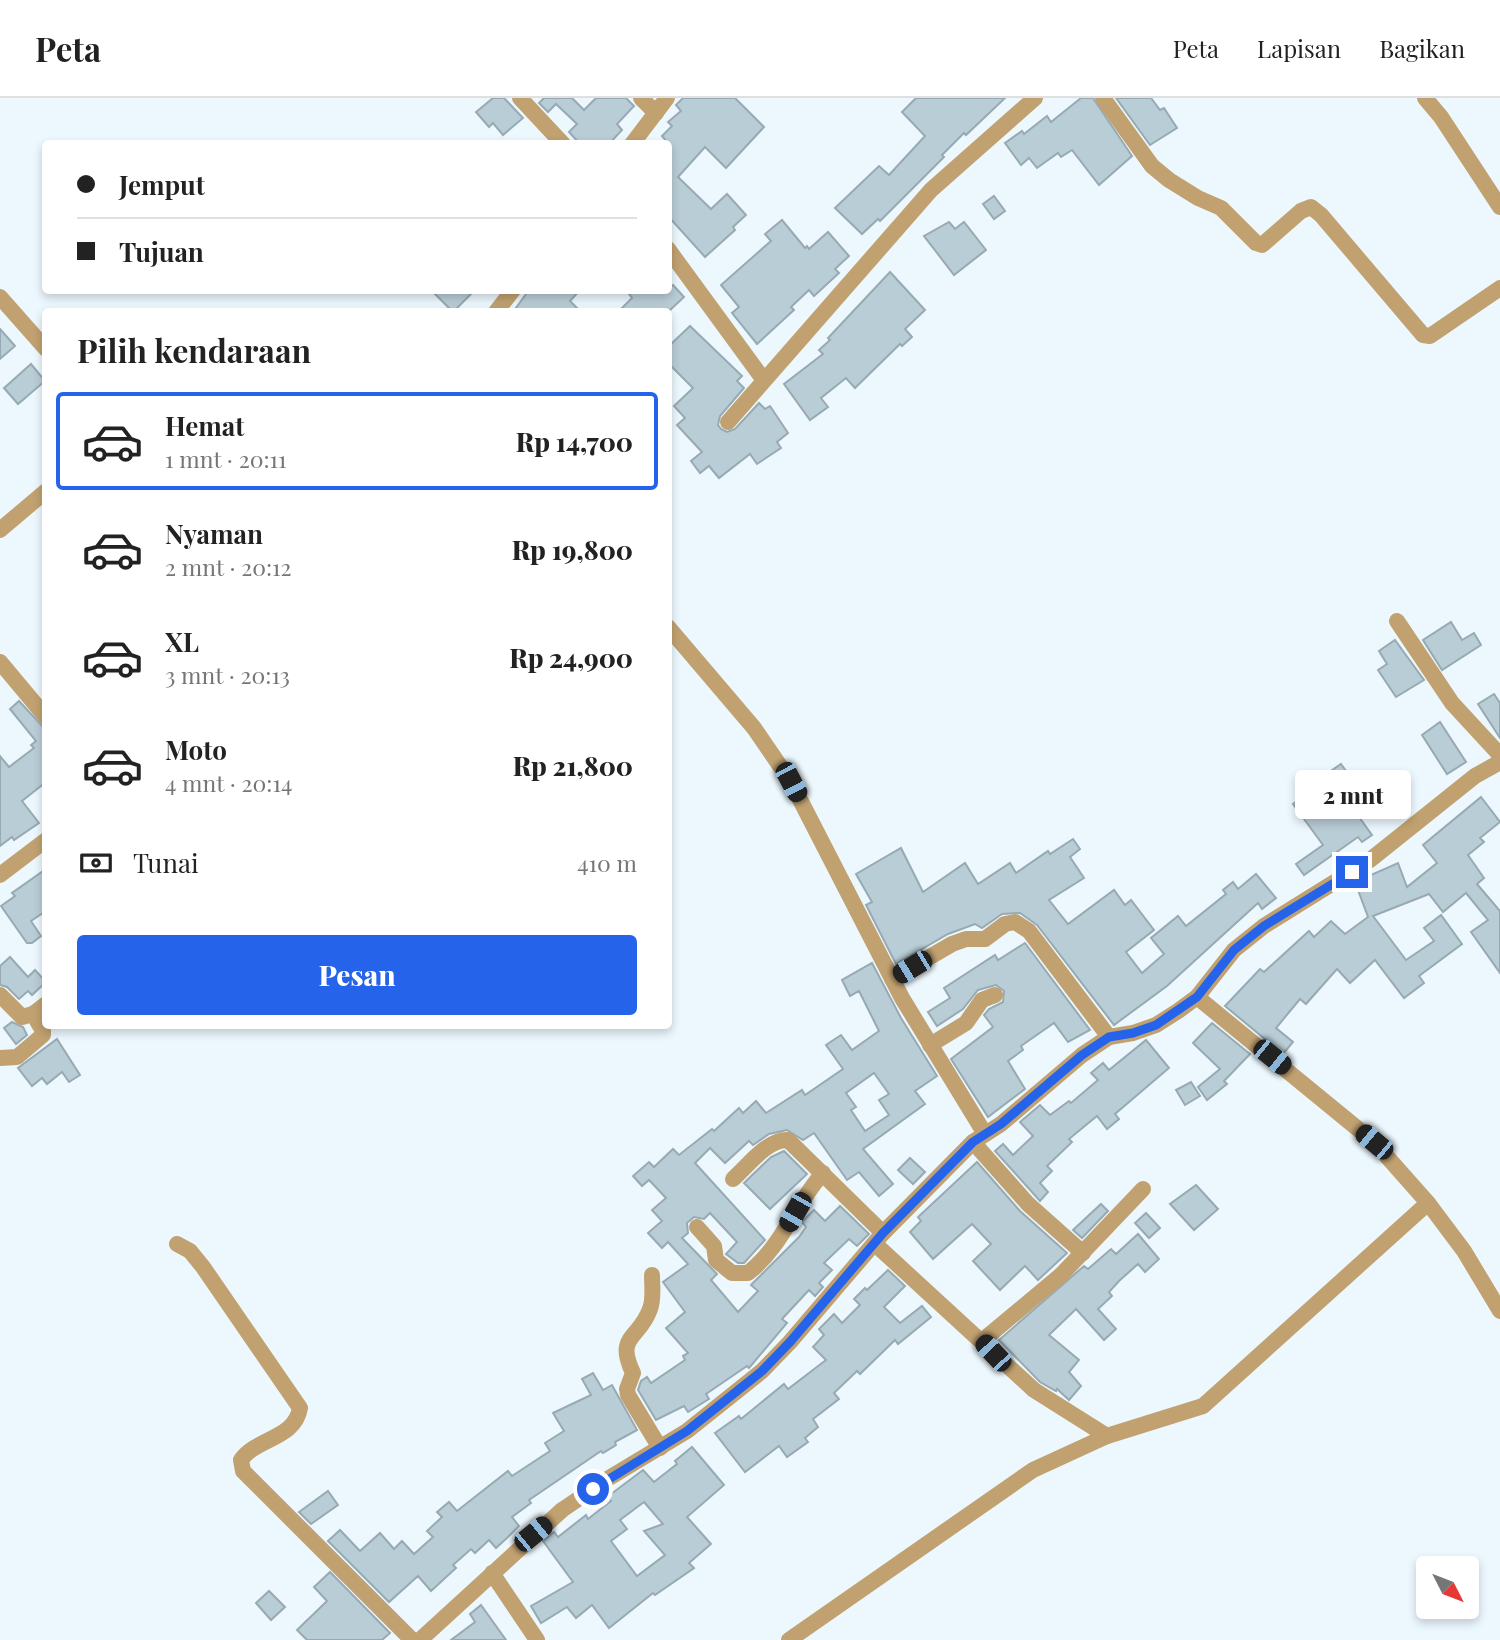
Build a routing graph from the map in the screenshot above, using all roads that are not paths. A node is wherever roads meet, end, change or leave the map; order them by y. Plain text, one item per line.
1 (520, 98) edge
2 (641, 98) edge
3 (667, 98) edge
4 (1035, 98) edge
5 (1103, 98) edge
6 (1425, 98) edge
7 (656, 113) junction
8 (559, 140) edge
9 (635, 140) edge
10 (1500, 208) edge
11 (672, 254) edge
12 (1500, 288) edge
13 (510, 294) edge
14 (0, 297) edge
15 (499, 308) edge
16 (42, 344) edge
17 (763, 379) junction
18 (728, 422) dead end
19 (42, 494) edge
20 (0, 530) edge
21 (1397, 621) dead end
22 (672, 631) edge
23 (0, 662) edge
24 (42, 712) edge
25 (1500, 755) edge
26 (1500, 762) edge
27 (42, 843) edge
28 (0, 875) edge
29 (892, 979) junction
30 (0, 995) edge
31 (995, 995) dead end
32 (1197, 997) junction
33 (39, 1009) edge
34 (44, 1029) edge
35 (1109, 1037) junction
36 (930, 1045) junction
37 (0, 1058) edge
38 (979, 1138) junction
39 (823, 1173) junction
40 (733, 1179) dead end
41 (1143, 1189) dead end
42 (1428, 1203) junction
43 (697, 1227) dead end
44 (879, 1239) junction
45 (177, 1244) dead end
46 (1083, 1253) junction
47 (652, 1275) dead end
48 (1500, 1311) edge
49 (982, 1341) junction
50 (1107, 1436) junction
51 (660, 1448) junction
52 (492, 1573) junction
53 (412, 1640) edge
54 (420, 1640) edge
55 (537, 1640) edge
56 (789, 1640) edge

1 - 8 street
2 - 7 street
3 - 7 street
4 - 17 street
5 - 12 street
6 - 10 street
7 - 9 street
11 - 17 street
13 - 15 street
14 - 16 street
17 - 18 street
19 - 20 street
21 - 25 street
22 - 29 street
23 - 24 street
26 - 32 street
27 - 28 street
29 - 35 street
29 - 36 street
30 - 33 street
31 - 36 street
32 - 35 street
32 - 42 street
34 - 37 street
35 - 38 street
36 - 38 street
38 - 44 street
38 - 46 street
39 - 40 street
39 - 43 street
39 - 44 street
41 - 46 street
42 - 48 street
42 - 50 street
44 - 49 street
44 - 51 street
45 - 53 street
46 - 49 street
47 - 51 street
49 - 50 street
50 - 56 street
51 - 52 street
52 - 54 street
52 - 55 street

